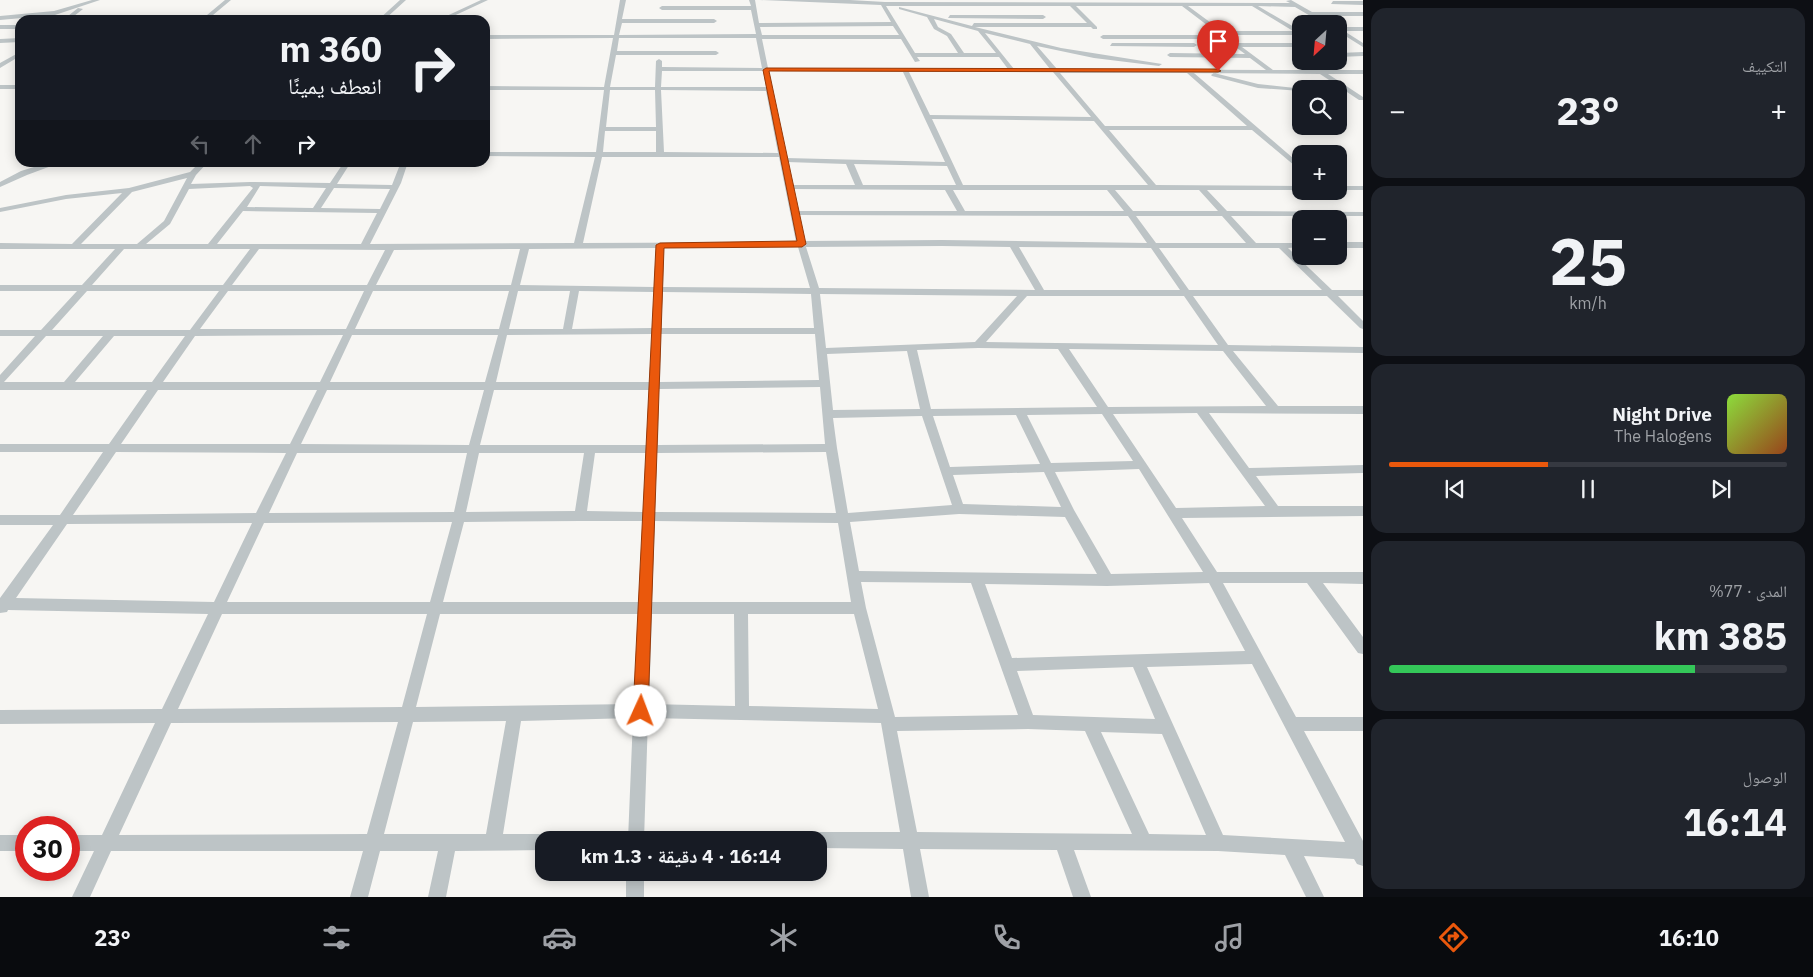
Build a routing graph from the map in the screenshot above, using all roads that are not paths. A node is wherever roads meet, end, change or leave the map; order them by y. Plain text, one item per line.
1 (97, 0) edge
2 (228, 0) edge
3 (403, 0) edge
4 (485, 0) edge
5 (623, 0) edge
6 (663, 0) edge
7 (752, 0) edge
8 (763, 0) edge
9 (842, 0) edge
10 (1121, 0) edge
11 (1287, 0) edge
12 (1330, 1) edge
13 (1362, 1) edge
14 (884, 2) edge
15 (956, 2) edge
16 (1019, 2) edge
17 (1180, 2) edge
18 (90, 3) junction
19 (860, 3) junction
20 (940, 4) junction
21 (1032, 4) junction
22 (1072, 4) junction
23 (1126, 4) junction
24 (1252, 5) junction
25 (1295, 5) junction
26 (662, 8) junction
27 (713, 8) junction
28 (753, 8) junction
29 (1312, 14) joint
30 (1353, 14) junction
31 (1363, 14) edge
32 (35, 15) edge
33 (73, 15) edge
34 (210, 15) edge
35 (386, 15) edge
36 (456, 15) edge
37 (929, 15) junction
38 (15, 17) edge
39 (950, 17) junction
40 (1043, 17) junction
41 (0, 18) edge
42 (620, 21) junction
43 (660, 21) junction
44 (714, 21) junction
45 (855, 24) junction
46 (894, 24) junction
47 (957, 24) junction
48 (757, 25) junction
49 (1050, 25) junction
50 (1092, 25) junction
51 (0, 27) edge
52 (15, 28) edge
53 (1292, 29) edge
54 (1363, 29) edge
55 (1348, 30) edge
56 (981, 31) junction
57 (1220, 33) junction
58 (1292, 34) edge
59 (617, 36) junction
60 (656, 36) junction
61 (716, 36) junction
62 (759, 36) junction
63 (860, 36) junction
64 (1348, 36) edge
65 (490, 37) edge
66 (902, 37) junction
67 (1104, 37) junction
68 (1184, 37) junction
69 (1226, 37) junction
70 (15, 40) edge
71 (0, 41) edge
72 (1031, 42) junction
73 (1112, 45) junction
74 (1158, 45) junction
75 (1194, 45) junction
76 (1236, 45) junction
77 (1283, 45) junction
78 (1292, 45) edge
79 (1363, 45) edge
80 (1292, 51) edge
81 (614, 53) junction
82 (716, 53) junction
83 (660, 54) junction
84 (1363, 54) edge
85 (913, 55) junction
86 (962, 55) junction
87 (1000, 55) junction
88 (1170, 55) junction
89 (1206, 55) junction
90 (1348, 55) edge
91 (1250, 56) junction
92 (15, 57) edge
93 (1128, 61) junction
94 (0, 66) edge
95 (717, 68) junction
96 (658, 69) junction
97 (1186, 69) junction
98 (766, 70) junction
99 (1200, 70) junction
100 (906, 71) junction
101 (923, 71) junction
102 (1013, 71) junction
103 (1056, 71) junction
104 (1271, 71) junction
105 (1318, 71) junction
106 (1363, 72) edge
107 (1332, 80) edge
108 (0, 87) edge
109 (15, 87) edge
110 (490, 88) edge
111 (607, 88) junction
112 (658, 88) junction
113 (1292, 88) edge
114 (769, 89) junction
115 (1347, 89) edge
116 (1363, 89) edge
117 (1347, 90) edge
118 (1347, 96) edge
119 (1362, 99) edge
120 (928, 117) junction
121 (1097, 120) junction
122 (1104, 128) junction
123 (1255, 128) junction
124 (602, 129) junction
125 (660, 129) junction
126 (490, 154) edge
127 (598, 154) junction
128 (660, 154) junction
129 (783, 157) junction
130 (849, 161) junction
131 (1292, 161) edge
132 (950, 164) junction
133 (23, 167) edge
134 (46, 167) edge
135 (200, 167) edge
136 (345, 167) edge
137 (404, 167) edge
138 (193, 174) junction
139 (3, 183) edge
140 (250, 184) junction
141 (333, 185) junction
142 (186, 187) junction
143 (395, 187) junction
144 (790, 187) junction
145 (1108, 187) junction
146 (1153, 187) junction
147 (1200, 187) junction
148 (860, 188) junction
149 (948, 188) junction
150 (961, 188) junction
151 (1292, 188) edge
152 (1359, 188) edge
153 (129, 190) junction
154 (1363, 195) edge
155 (241, 209) junction
156 (0, 210) edge
157 (315, 210) junction
158 (383, 211) junction
159 (795, 213) junction
160 (1130, 213) junction
161 (1223, 213) junction
162 (962, 214) junction
163 (1363, 214) edge
164 (802, 244) junction
165 (1013, 244) junction
166 (123, 245) junction
167 (140, 245) junction
168 (660, 245) junction
169 (1253, 245) junction
170 (1281, 245) junction
171 (1292, 245) edge
172 (1347, 245) edge
173 (1363, 245) edge
174 (0, 246) edge
175 (74, 246) junction
176 (212, 246) junction
177 (257, 246) junction
178 (525, 246) junction
179 (578, 246) junction
180 (1153, 246) junction
181 (364, 247) junction
182 (392, 247) junction
183 (83, 287) junction
184 (0, 288) edge
185 (224, 288) junction
186 (369, 288) junction
187 (515, 288) junction
188 (575, 288) junction
189 (657, 289) junction
190 (815, 290) junction
191 (1040, 292) junction
192 (1184, 292) junction
193 (1024, 293) junction
194 (1330, 293) junction
195 (1363, 293) edge
196 (1363, 326) edge
197 (818, 331) junction
198 (505, 332) junction
199 (567, 332) junction
200 (656, 332) junction
201 (42, 333) junction
202 (111, 333) junction
203 (192, 333) junction
204 (349, 333) junction
205 (0, 334) edge
206 (978, 345) junction
207 (911, 347) junction
208 (1062, 347) junction
209 (1226, 349) junction
210 (1363, 350) edge
211 (821, 351) junction
212 (0, 380) edge
213 (825, 383) junction
214 (0, 386) edge
215 (490, 386) junction
216 (655, 386) junction
217 (66, 387) junction
218 (155, 387) junction
219 (324, 387) junction
220 (1200, 409) junction
221 (1275, 409) junction
222 (1363, 410) edge
223 (1105, 411) junction
224 (926, 412) junction
225 (1020, 412) junction
226 (828, 414) junction
227 (112, 447) junction
228 (0, 448) edge
229 (474, 448) junction
230 (831, 448) junction
231 (293, 449) junction
232 (590, 449) junction
233 (653, 449) junction
234 (1142, 465) junction
235 (1048, 468) junction
236 (1359, 469) edge
237 (946, 471) junction
238 (1247, 472) junction
239 (1363, 478) edge
240 (959, 509) junction
241 (1275, 510) junction
242 (1363, 511) edge
243 (1069, 512) junction
244 (1174, 513) junction
245 (580, 516) junction
246 (458, 518) junction
247 (650, 518) junction
248 (844, 518) junction
249 (261, 519) junction
250 (0, 520) edge
251 (61, 520) junction
252 (854, 576) junction
253 (1213, 577) junction
254 (976, 578) junction
255 (1311, 578) junction
256 (1363, 578) edge
257 (1107, 580) junction
258 (2, 607) edge
259 (434, 607) junction
260 (645, 607) junction
261 (220, 608) junction
262 (741, 608) junction
263 (859, 608) junction
264 (1363, 648) edge
265 (1255, 657) junction
266 (1137, 661) junction
267 (1007, 665) junction
268 (641, 711) junction
269 (742, 712) junction
270 (408, 713) junction
271 (515, 714) junction
272 (0, 717) edge
273 (167, 717) junction
274 (887, 720) junction
275 (1028, 722) junction
276 (1089, 724) junction
277 (1292, 724) junction
278 (1363, 724) edge
279 (1166, 727) junction
280 (636, 831) edge
281 (827, 840) edge
282 (908, 840) junction
283 (1062, 841) junction
284 (493, 842) junction
285 (535, 842) edge
286 (1144, 842) junction
287 (0, 843) edge
288 (15, 843) edge
289 (80, 843) edge
290 (108, 843) junction
291 (448, 843) junction
292 (1218, 843) junction
293 (373, 844) junction
294 (1290, 847) junction
295 (1362, 853) edge
296 (635, 881) edge
297 (82, 897) edge
298 (358, 897) edge
299 (436, 897) edge
300 (635, 897) edge
301 (920, 897) edge
302 (1082, 897) edge
303 (1315, 897) edge

1 - 18 street
2 - 34 street
3 - 35 street
4 - 36 street
5 - 42 street
6 - 26 street
7 - 28 street
8 - 19 street
9 - 19 street
10 - 23 street
11 - 25 street
12 - 13 street
12 - 30 street
14 - 19 street
14 - 20 street
14 - 37 street
14 - 46 street
15 - 16 street
15 - 20 street
16 - 21 street
17 - 23 street
17 - 24 street
17 - 57 street
18 - 32 street
18 - 33 street
20 - 39 street
21 - 22 street
21 - 40 street
22 - 23 street
22 - 50 street
24 - 25 street
24 - 53 street
25 - 29 street
26 - 27 street
26 - 43 street
27 - 28 street
27 - 44 street
28 - 48 street
29 - 30 street
30 - 31 street
37 - 47 street
37 - 86 street
38 - 41 street
39 - 40 street
39 - 47 street
40 - 49 street
42 - 43 street
42 - 59 street
43 - 44 street
43 - 60 street
44 - 61 street
45 - 46 street
45 - 48 street
45 - 63 street
46 - 66 street
47 - 49 street
47 - 56 street
48 - 62 street
49 - 50 street
50 - 67 street
51 - 52 street
54 - 55 street
56 - 72 street
56 - 87 street
57 - 58 street
57 - 69 street
59 - 60 street
59 - 65 street
59 - 81 street
60 - 61 street
61 - 62 street
61 - 82 street
62 - 63 street
62 - 98 street
63 - 66 street
64 - 79 street
66 - 85 street
67 - 68 street
67 - 73 street
68 - 69 street
68 - 75 street
69 - 76 street
70 - 71 street
72 - 93 street
72 - 103 street
73 - 74 street
73 - 93 street
74 - 75 street
74 - 88 street
75 - 89 street
76 - 77 street
76 - 91 street
77 - 78 street
77 - 80 street
81 - 83 street
81 - 111 street
82 - 83 street
82 - 95 street
83 - 96 street
84 - 90 street
85 - 86 street
85 - 101 street
86 - 87 street
87 - 102 street
88 - 89 street
88 - 97 street
89 - 91 street
91 - 104 street
92 - 94 street
93 - 97 street
95 - 96 street
95 - 98 street
96 - 112 street
97 - 99 street
97 - 103 street
97 - 123 street
98 - 100 street
98 - 114 street
99 - 104 street
99 - 113 street
100 - 101 street
100 - 120 street
101 - 102 street
102 - 103 street
103 - 121 street
104 - 105 street
105 - 106 street
105 - 107 street
108 - 109 street
110 - 111 street
111 - 112 street
111 - 124 street
112 - 114 street
112 - 125 street
114 - 129 street
115 - 116 street
117 - 119 street
118 - 119 street
120 - 121 street
120 - 132 street
121 - 122 street
122 - 123 street
122 - 146 street
123 - 131 street
124 - 125 street
124 - 127 street
125 - 128 street
126 - 127 street
127 - 128 street
127 - 179 street
128 - 129 street
129 - 130 street
129 - 144 street
130 - 132 street
130 - 148 street
132 - 150 street
133 - 139 street
134 - 139 street
135 - 138 street
136 - 141 street
137 - 143 street
138 - 142 street
138 - 153 street
140 - 141 street
140 - 142 street
140 - 155 street
141 - 143 street
141 - 157 street
142 - 167 street
143 - 158 street
144 - 148 street
144 - 159 street
145 - 146 street
145 - 150 street
145 - 160 street
146 - 147 street
147 - 151 street
147 - 161 street
148 - 149 street
149 - 150 street
149 - 162 street
152 - 154 street
153 - 156 street
153 - 175 street
155 - 157 street
155 - 176 street
157 - 158 street
158 - 181 street
159 - 162 street
159 - 164 street
160 - 161 street
160 - 162 street
160 - 180 street
161 - 163 street
161 - 169 street
164 - 165 street
164 - 168 street
164 - 190 street
165 - 180 street
165 - 191 street
166 - 167 street
166 - 175 street
166 - 183 street
167 - 176 street
168 - 179 street
168 - 189 street
169 - 170 street
169 - 180 street
170 - 171 street
170 - 194 street
172 - 173 street
174 - 175 street
176 - 177 street
177 - 181 street
177 - 185 street
178 - 179 street
178 - 182 street
178 - 187 street
180 - 192 street
181 - 182 street
182 - 186 street
183 - 184 street
183 - 185 street
183 - 201 street
185 - 186 street
185 - 203 street
186 - 187 street
186 - 204 street
187 - 188 street
187 - 198 street
188 - 189 street
188 - 199 street
189 - 190 street
189 - 200 street
190 - 193 street
190 - 197 street
191 - 192 street
191 - 193 street
192 - 194 street
192 - 209 street
193 - 206 street
194 - 195 street
194 - 196 street
197 - 200 street
197 - 211 street
198 - 199 street
198 - 204 street
198 - 215 street
199 - 200 street
200 - 216 street
201 - 202 street
201 - 205 street
201 - 212 street
202 - 203 street
202 - 217 street
203 - 204 street
203 - 218 street
204 - 219 street
206 - 207 street
206 - 208 street
207 - 211 street
207 - 224 street
208 - 209 street
208 - 223 street
209 - 210 street
209 - 221 street
211 - 213 street
213 - 216 street
213 - 226 street
214 - 217 street
215 - 216 street
215 - 219 street
215 - 229 street
216 - 233 street
217 - 218 street
218 - 219 street
218 - 227 street
219 - 231 street
220 - 221 street
220 - 223 street
220 - 238 street
221 - 222 street
223 - 225 street
223 - 234 street
224 - 225 street
224 - 226 street
224 - 237 street
225 - 235 street
226 - 230 street
227 - 228 street
227 - 231 street
227 - 251 street
229 - 231 street
229 - 232 street
229 - 246 street
230 - 233 street
230 - 248 street
231 - 249 street
232 - 233 street
232 - 245 street
233 - 247 street
234 - 235 street
234 - 244 street
235 - 237 street
235 - 243 street
236 - 238 street
236 - 239 street
237 - 240 street
238 - 241 street
240 - 243 street
240 - 248 street
241 - 242 street
241 - 244 street
243 - 257 street
244 - 253 street
245 - 246 street
245 - 247 street
246 - 249 street
246 - 259 street
247 - 248 street
247 - 260 street
248 - 252 street
249 - 251 street
249 - 261 street
250 - 251 street
251 - 258 street
252 - 254 street
252 - 263 street
253 - 255 street
253 - 257 street
253 - 265 street
254 - 257 street
254 - 267 street
255 - 256 street
255 - 264 street
258 - 261 street
259 - 260 street
259 - 261 street
259 - 270 street
260 - 262 street
260 - 268 street
261 - 273 street
262 - 263 street
262 - 269 street
263 - 274 street
265 - 266 street
265 - 277 street
266 - 267 street
266 - 279 street
267 - 275 street
268 - 269 street
268 - 271 street
268 - 280 street
269 - 274 street
270 - 271 street
270 - 273 street
270 - 293 street
271 - 284 street
272 - 273 street
273 - 290 street
274 - 275 street
274 - 282 street
275 - 276 street
276 - 279 street
276 - 286 street
277 - 278 street
277 - 295 street
279 - 292 street
281 - 282 street
282 - 283 street
282 - 301 street
283 - 286 street
283 - 302 street
284 - 285 street
284 - 291 street
286 - 292 street
287 - 288 street
289 - 290 street
290 - 293 street
290 - 297 street
291 - 293 street
291 - 299 street
292 - 294 street
293 - 298 street
294 - 295 street
294 - 303 street
296 - 300 street

